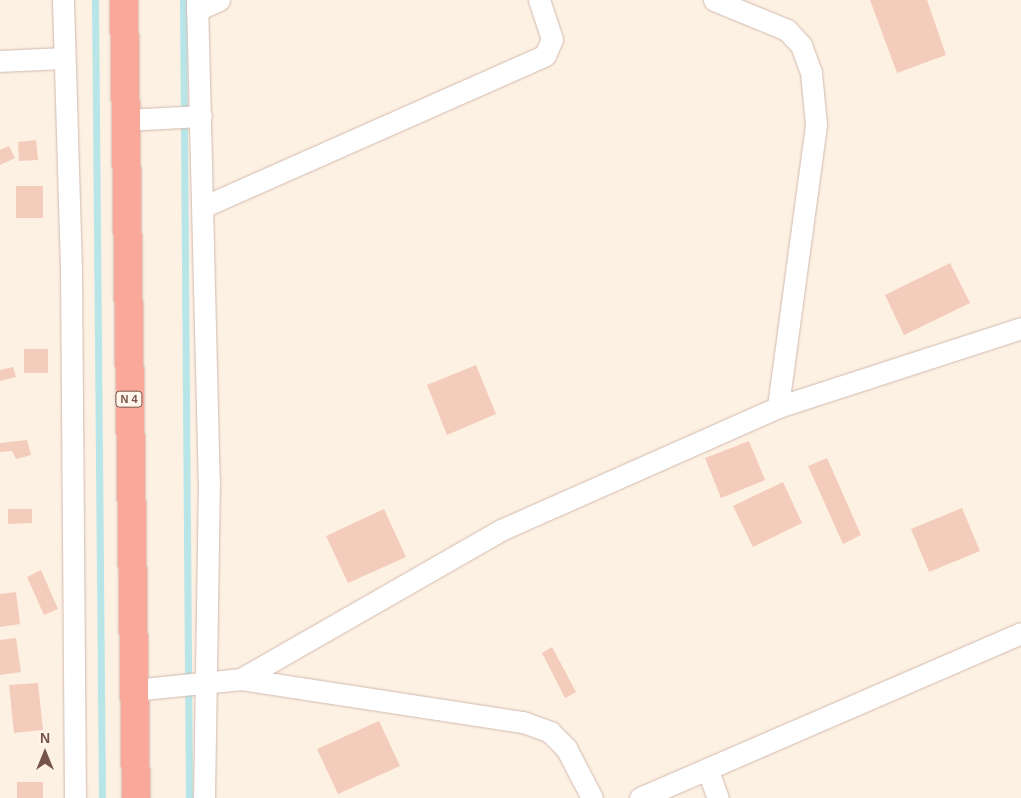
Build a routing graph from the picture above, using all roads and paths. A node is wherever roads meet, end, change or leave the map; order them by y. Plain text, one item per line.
1 (63, 0) edge
2 (124, 0) edge
3 (218, 0) edge
4 (539, 0) edge
5 (714, 0) edge
6 (197, 5) edge
7 (64, 58) junction
8 (0, 61) edge
9 (201, 116) junction
10 (125, 120) junction
11 (205, 206) junction
12 (1021, 328) edge
13 (778, 406) junction
14 (1021, 633) edge
15 (241, 679) junction
16 (193, 684) junction
17 (133, 690) junction
18 (708, 771) junction
19 (75, 798) edge
20 (136, 798) edge
21 (204, 798) edge
22 (592, 798) edge
23 (640, 798) edge
24 (718, 798) edge

1 - 7 street
2 - 10 highway, N 4
3 - 6 street
4 - 11 street
5 - 13 street
6 - 9 street
7 - 8 street
7 - 19 street
9 - 10 street
9 - 11 street
10 - 17 highway, N 4
11 - 16 street
12 - 13 street
13 - 15 street
14 - 18 street
15 - 16 street
15 - 22 street
16 - 17 street
16 - 21 street
17 - 20 highway, N 4
18 - 23 street
18 - 24 street

